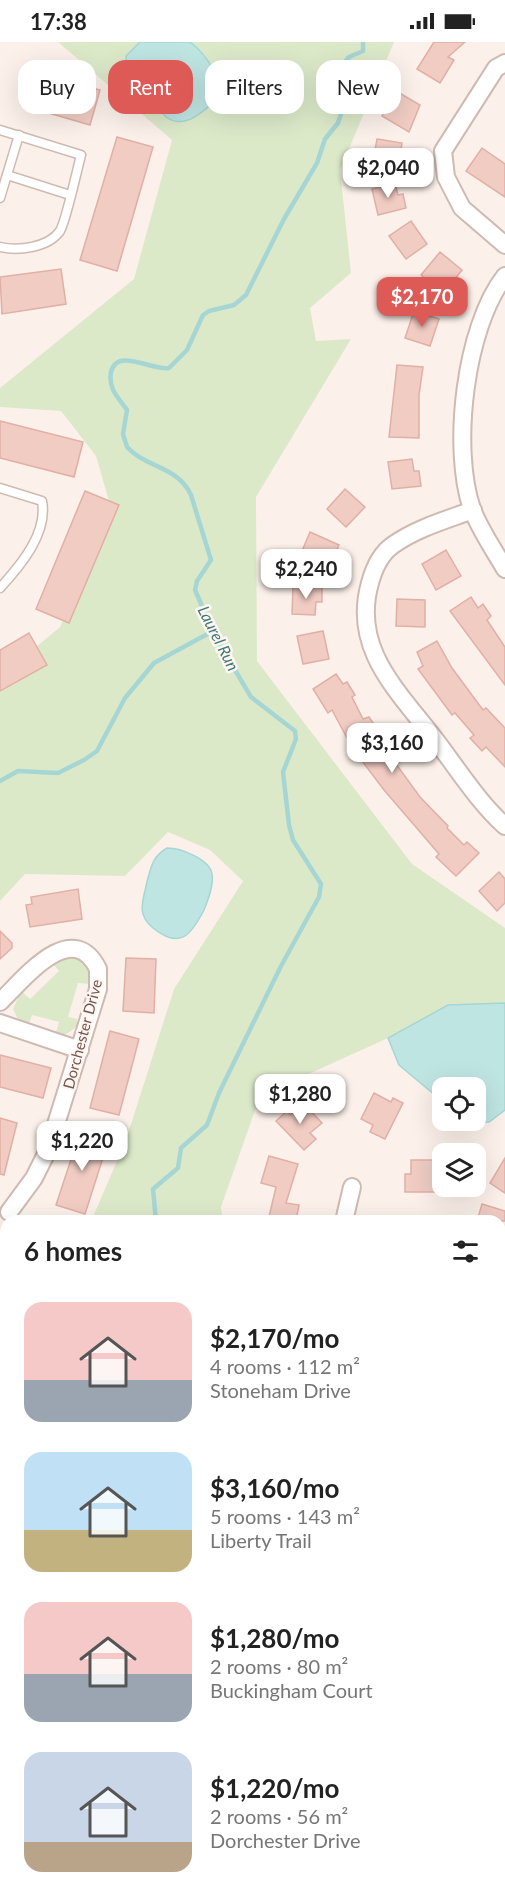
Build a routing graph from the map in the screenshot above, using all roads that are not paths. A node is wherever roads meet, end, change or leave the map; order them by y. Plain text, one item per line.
1 (505, 63) edge
2 (0, 129) edge
3 (19, 135) junction
4 (7, 176) junction
5 (70, 195) junction
6 (0, 198) edge
7 (505, 245) edge
8 (0, 247) edge
9 (505, 276) edge
10 (0, 488) edge
11 (473, 510) junction
12 (505, 569) edge
13 (0, 588) edge
14 (505, 826) edge
15 (0, 1002) edge
16 (0, 1023) edge
17 (80, 1050) junction
18 (352, 1186) dead end
19 (8, 1213) edge
20 (345, 1215) edge

1 - 7 street
2 - 3 lane
3 - 4 lane
3 - 5 lane
4 - 5 lane
4 - 6 lane
5 - 8 lane
9 - 11 street
10 - 13 lane
11 - 12 street
11 - 14 street
15 - 17 street, Dorchester Drive
16 - 17 street
17 - 19 street, Dorchester Drive
18 - 20 street

